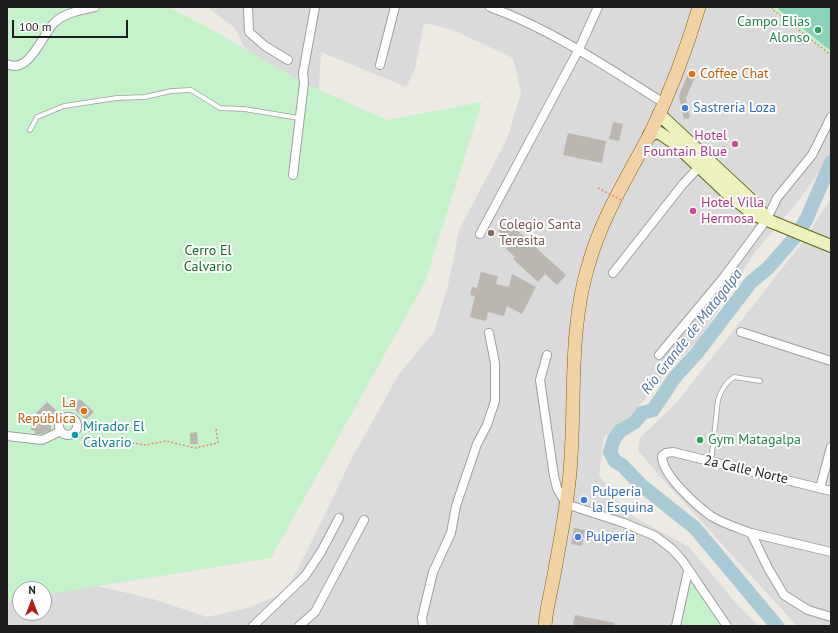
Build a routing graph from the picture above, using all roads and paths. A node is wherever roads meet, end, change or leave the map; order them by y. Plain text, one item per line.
1 (94, 7) edge
2 (248, 7) edge
3 (315, 7) edge
4 (395, 7) edge
5 (490, 7) edge
6 (598, 7) edge
7 (699, 7) edge
8 (773, 7) edge
9 (579, 49) junction
10 (831, 55) edge
11 (288, 60) dead end
12 (7, 64) edge
13 (380, 65) dead end
14 (662, 108) junction
15 (831, 117) edge
16 (298, 118) junction
17 (30, 130) dead end
18 (649, 135) junction
19 (702, 163) junction
20 (293, 175) dead end
21 (598, 188) dead end
22 (621, 200) dead end
23 (770, 220) junction
24 (480, 234) dead end
25 (831, 246) edge
26 (612, 273) dead end
27 (742, 332) dead end
28 (489, 333) dead end
29 (659, 354) dead end
30 (547, 355) dead end
31 (831, 361) edge
32 (760, 382) dead end
33 (216, 429) dead end
34 (61, 431) junction
35 (75, 433) junction
36 (7, 436) edge
37 (831, 447) edge
38 (711, 462) junction
39 (820, 488) junction
40 (831, 491) edge
41 (566, 504) junction
42 (339, 518) dead end
43 (364, 520) dead end
44 (751, 533) junction
45 (831, 552) edge
46 (688, 571) junction
47 (831, 616) edge
48 (253, 626) edge
49 (299, 626) edge
50 (423, 626) edge
51 (545, 626) edge
52 (676, 626) edge
53 (727, 626) edge

1 - 12 street
2 - 11 street
3 - 16 street
4 - 13 street
5 - 9 street
6 - 9 street
7 - 14 main road
8 - 10 path
9 - 14 street
9 - 24 street
14 - 18 main road
14 - 19 street
15 - 23 street
16 - 17 lane
16 - 20 street
18 - 19 street
18 - 41 main road
19 - 23 street
19 - 26 street
21 - 22 path, bridge
23 - 25 street
23 - 29 street
27 - 31 street
28 - 50 street
30 - 41 street
32 - 38 lane
33 - 35 path
34 - 35 street
34 - 35 street
34 - 36 street
37 - 39 street
38 - 39 street, 2a Calle Norte
38 - 44 street, 2a Calle Norte
39 - 40 street, 2a Calle Norte
41 - 46 street
41 - 51 main road
42 - 48 street
43 - 49 street
44 - 45 street
44 - 47 street
46 - 52 street
46 - 53 street

